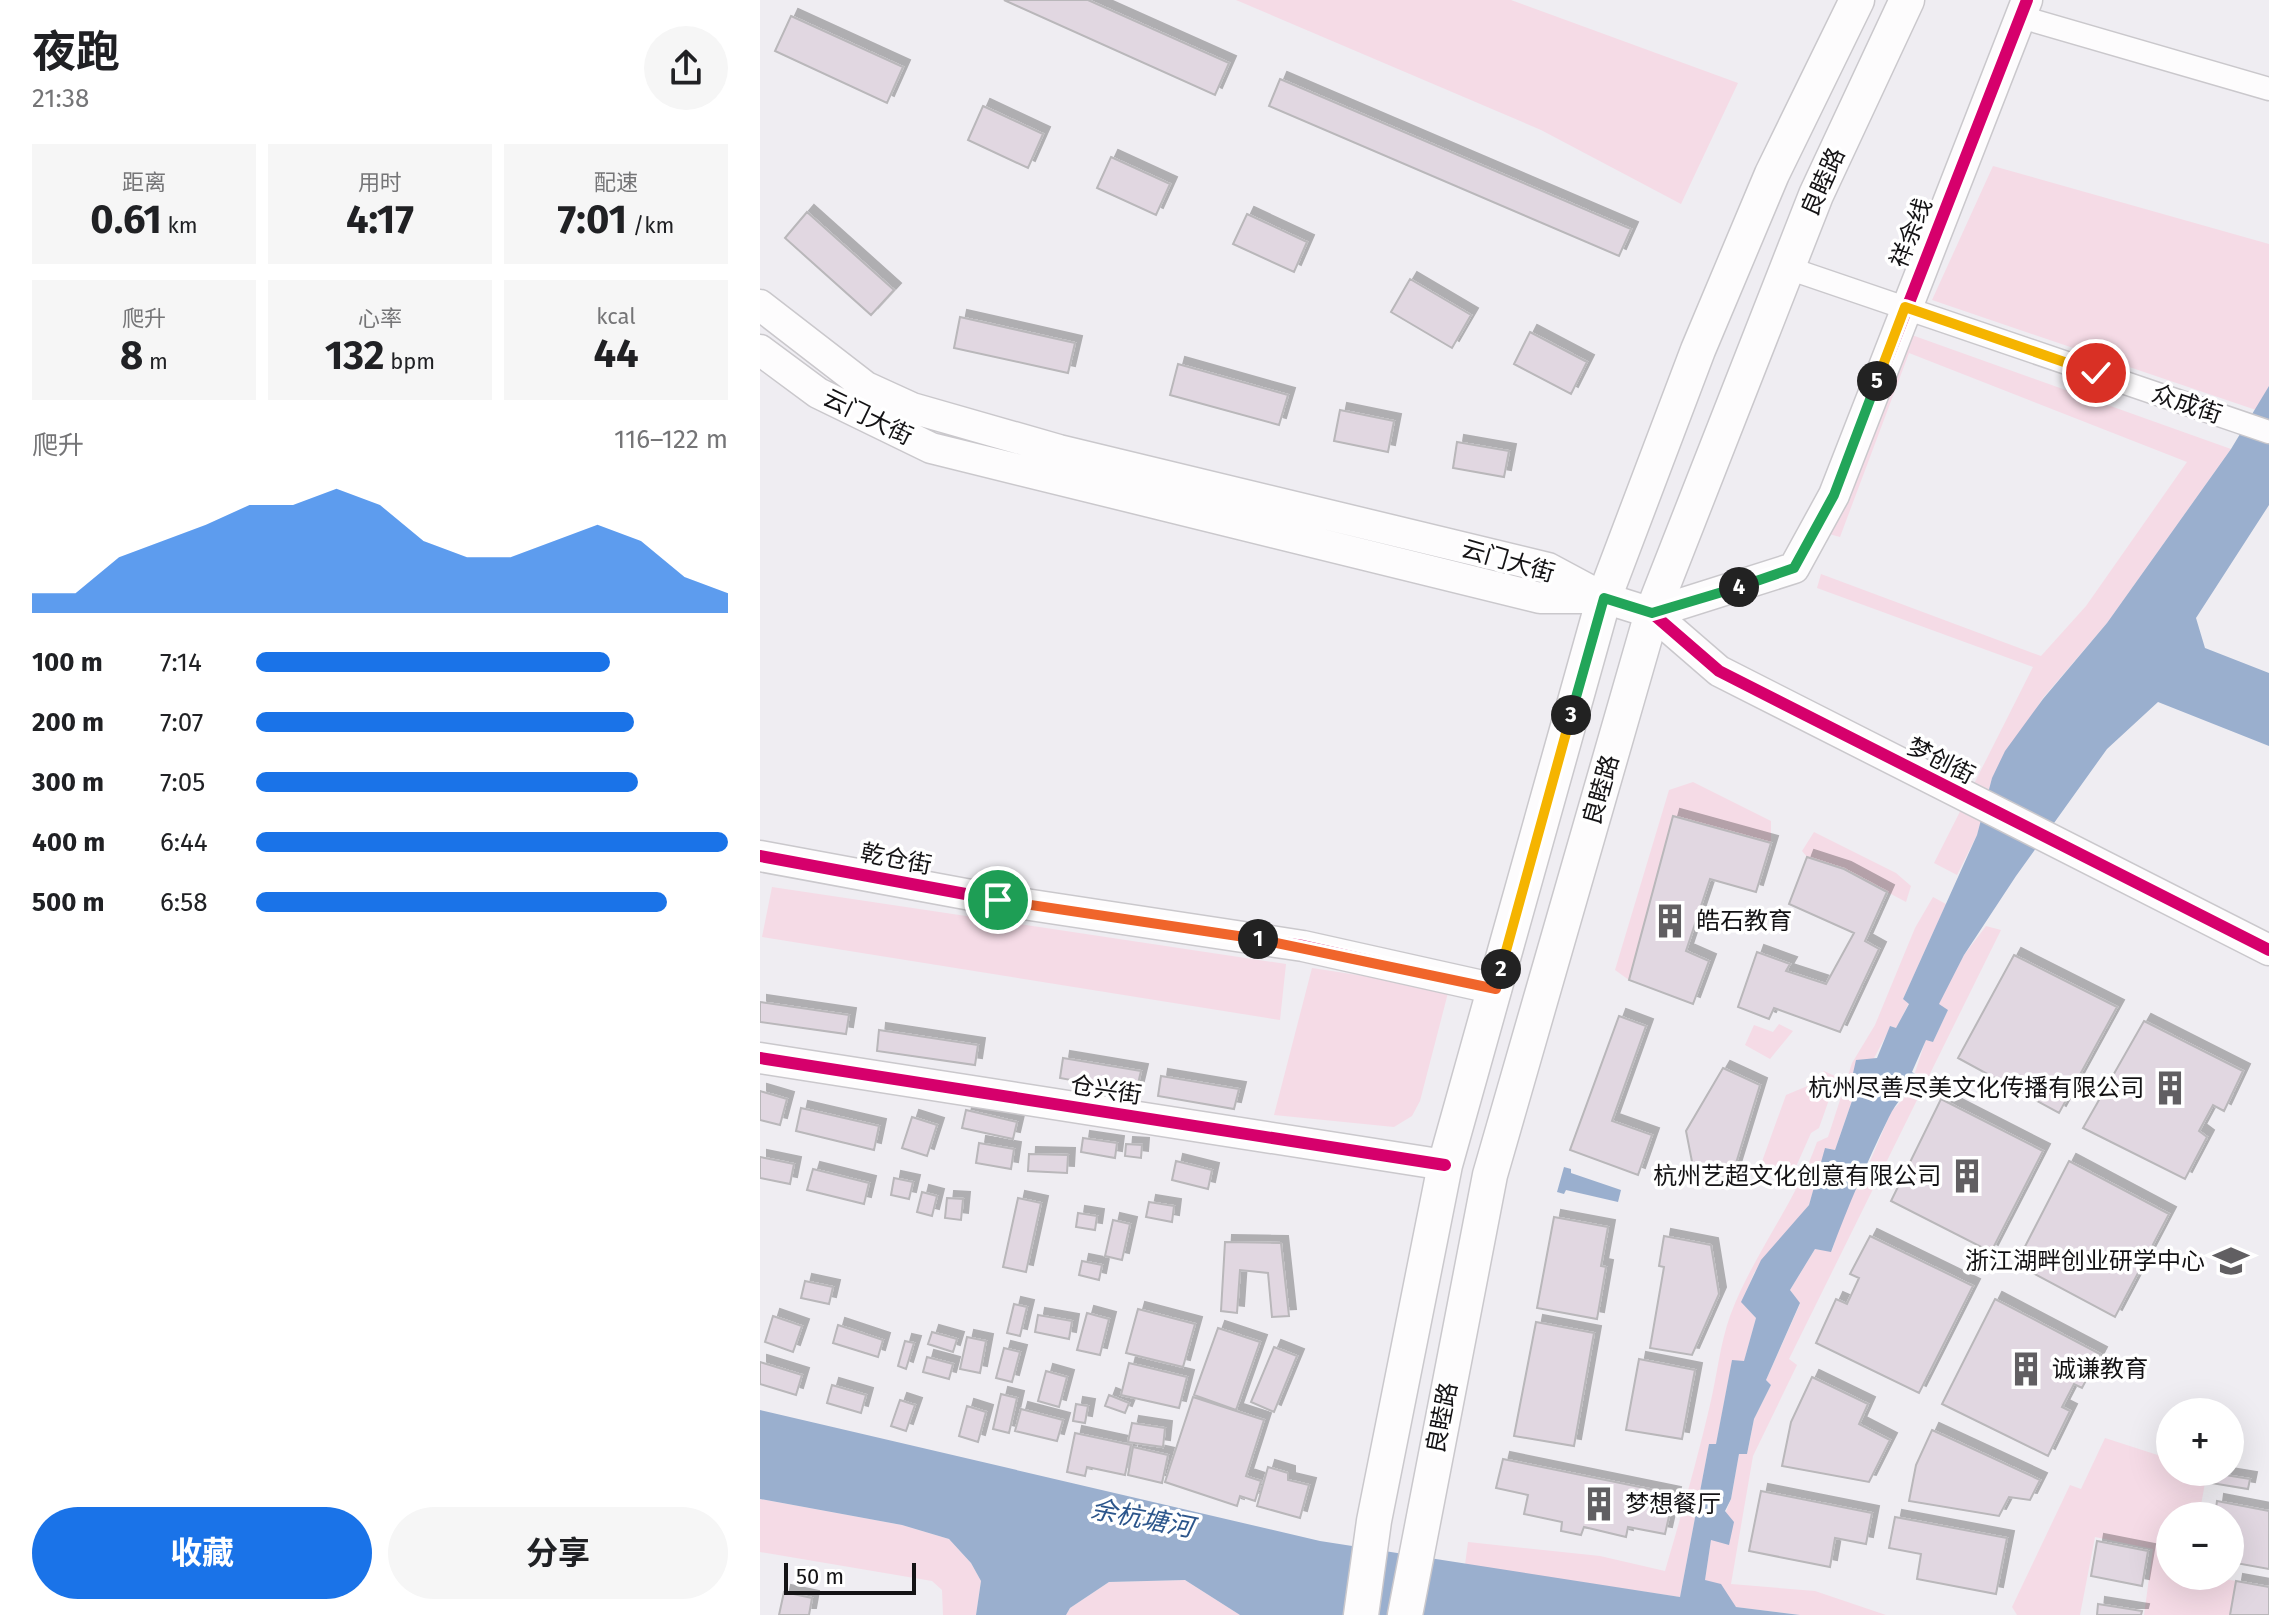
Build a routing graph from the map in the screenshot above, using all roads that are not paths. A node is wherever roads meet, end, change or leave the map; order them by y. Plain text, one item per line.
1 (1857, 0) edge
2 (1907, 0) edge
3 (2024, 9) edge
4 (2269, 89) edge
5 (1788, 268) junction
6 (760, 305) edge
7 (1905, 307) junction
8 (760, 350) edge
9 (2269, 432) edge
10 (1604, 598) junction
11 (1652, 613) junction
12 (760, 856) edge
13 (2269, 950) edge
14 (1496, 989) junction
15 (760, 1058) edge
16 (1445, 1165) junction
17 (1361, 1615) edge
18 (1405, 1615) edge

1 - 10 main road, 良睦路
2 - 5 main road, 良睦路
3 - 4 street
3 - 7 street, 祥余线
5 - 7 street, 众成街
5 - 11 main road, 良睦路
6 - 10 street, 云门大街
7 - 9 street, 众成街
7 - 11 street, 祥余线
8 - 10 street, 云门大街
10 - 11 street, 梦创街
10 - 14 main road, 良睦路
11 - 13 street, 梦创街
11 - 18 main road, 良睦路
12 - 14 street, 乾仓街
14 - 16 main road, 良睦路
15 - 16 street, 仓兴街
16 - 17 main road, 良睦路

